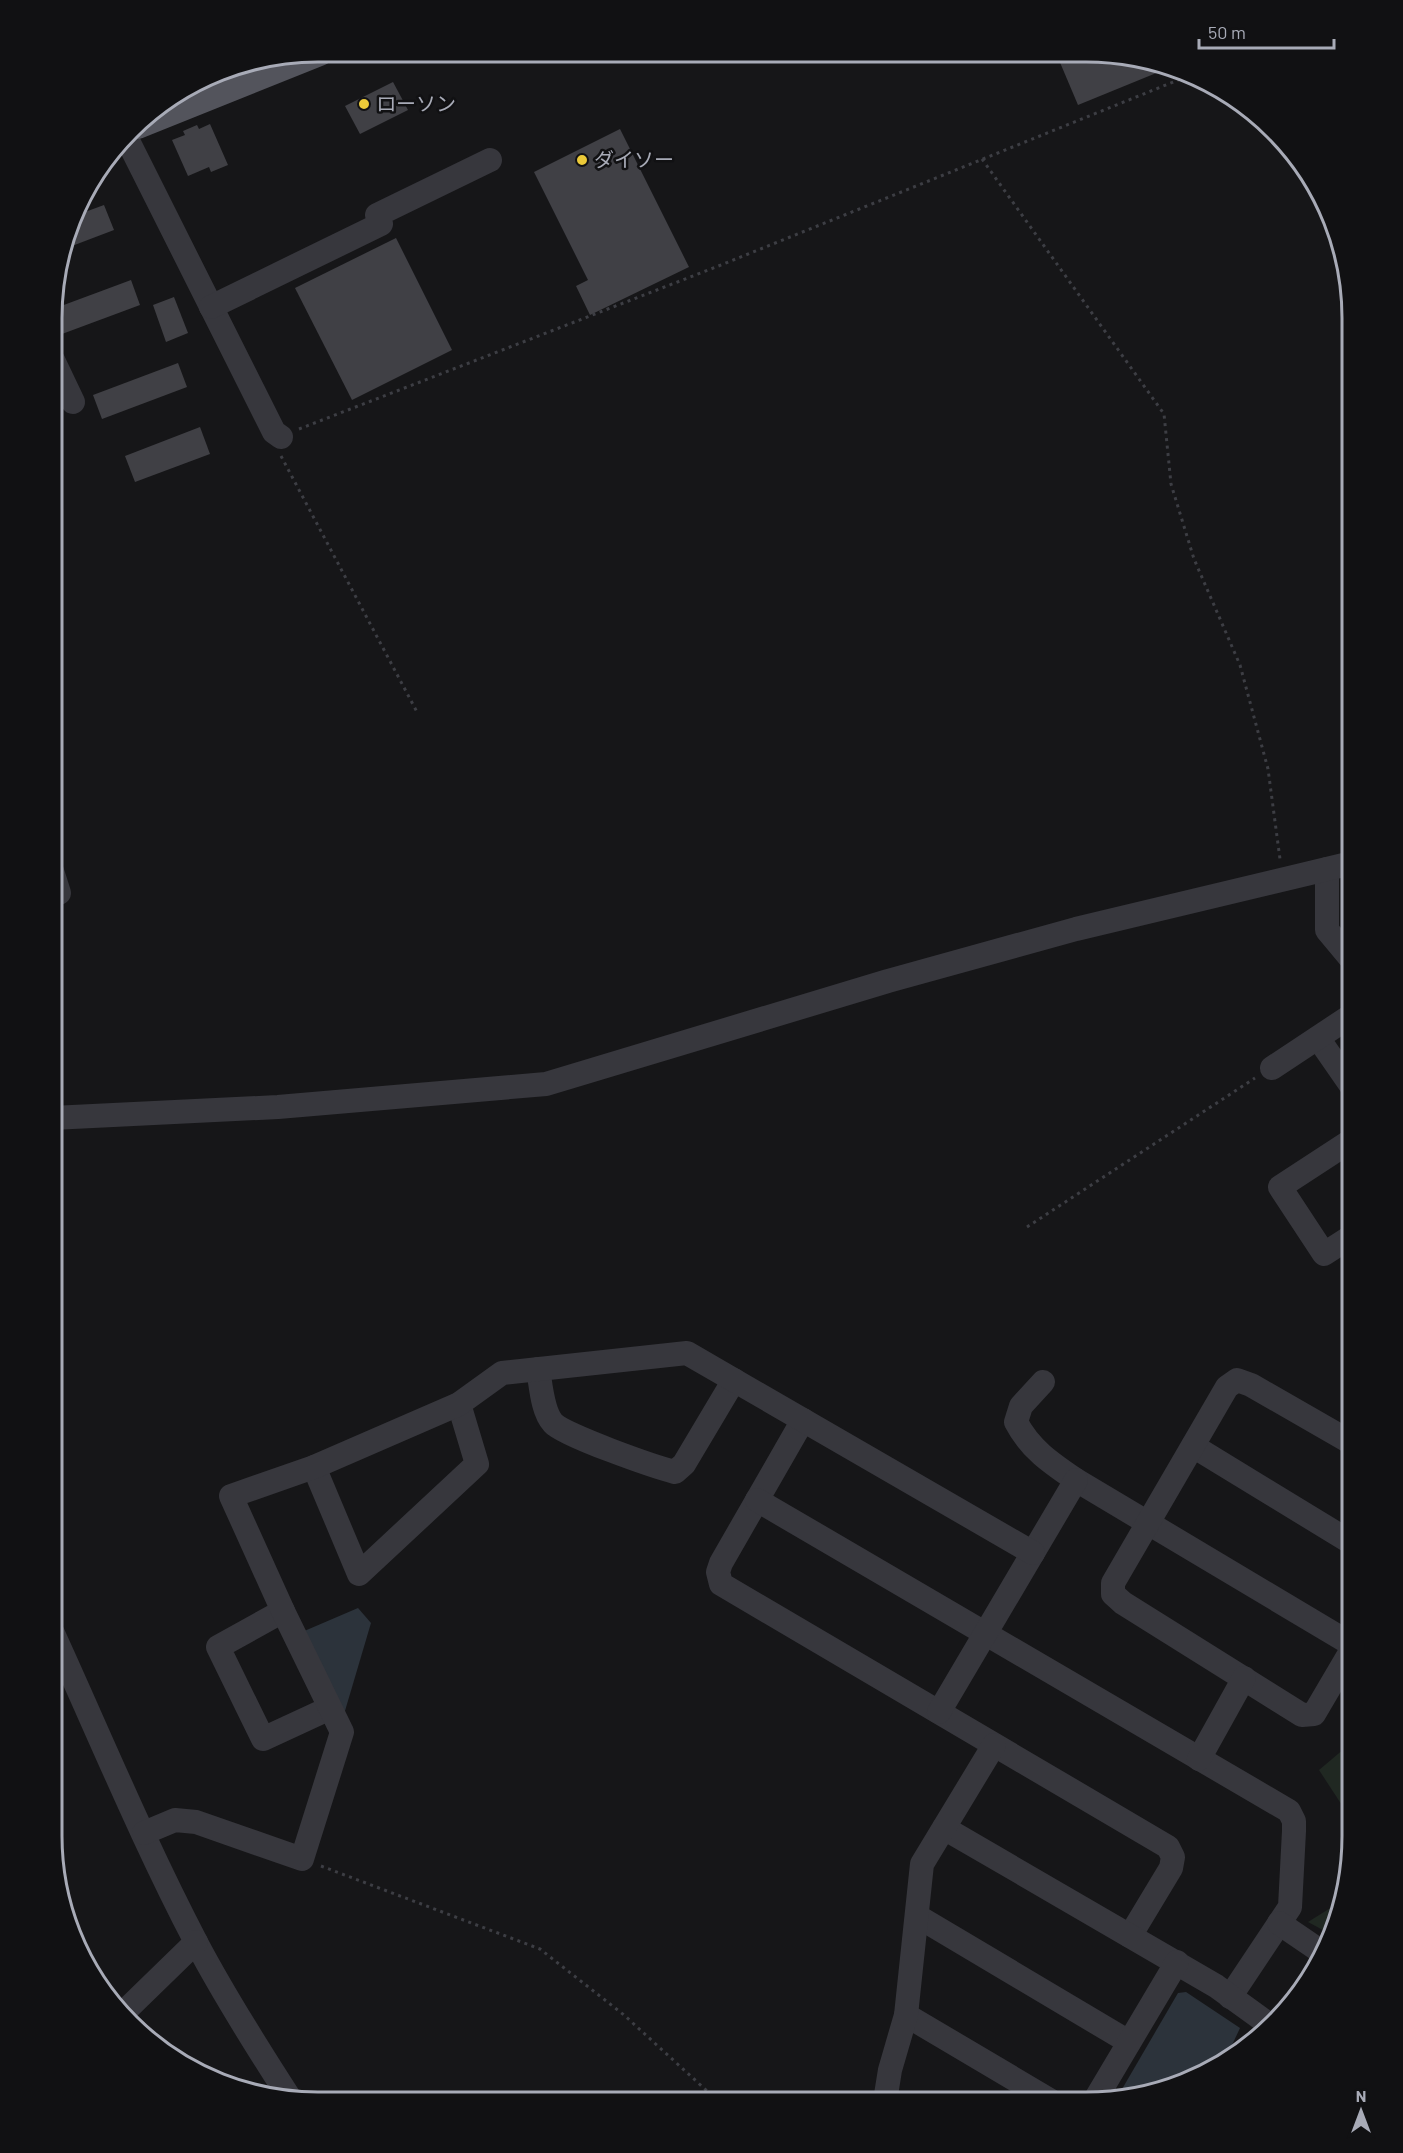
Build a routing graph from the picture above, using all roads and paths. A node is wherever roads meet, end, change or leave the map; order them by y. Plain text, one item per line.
1 (288, 64) edge
2 (1179, 80) edge
3 (162, 114) edge
4 (129, 144) edge
5 (982, 159) junction
6 (490, 160) dead end
7 (211, 307) junction
8 (62, 379) edge
9 (73, 402) dead end
10 (281, 437) junction
11 (417, 712) dead end
12 (1342, 865) edge
13 (1327, 869) junction
14 (1283, 879) junction
15 (1342, 948) edge
16 (1342, 1022) edge
17 (1318, 1038) junction
18 (1272, 1068) joint
19 (1342, 1073) edge
20 (62, 1118) edge
21 (1342, 1147) edge
22 (1027, 1227) dead end
23 (1342, 1242) edge
24 (538, 1369) junction
25 (734, 1380) junction
26 (1043, 1382) dead end
27 (459, 1404) junction
28 (803, 1420) junction
29 (1342, 1437) edge
30 (1193, 1446) junction
31 (314, 1467) junction
32 (1076, 1480) junction
33 (757, 1500) junction
34 (1148, 1523) junction
35 (1342, 1537) edge
36 (1033, 1553) junction
37 (283, 1611) junction
38 (986, 1634) junction
39 (1342, 1638) edge
40 (62, 1653) edge
41 (1342, 1667) edge
42 (1244, 1678) junction
43 (330, 1708) junction
44 (939, 1712) junction
45 (994, 1745) junction
46 (1199, 1759) junction
47 (944, 1828) junction
48 (144, 1833) junction
49 (302, 1859) junction
50 (917, 1916) junction
51 (1279, 1923) junction
52 (1130, 1936) junction
53 (196, 1942) junction
54 (1315, 1948) edge
55 (1177, 1962) junction
56 (1230, 1997) junction
57 (128, 2008) edge
58 (906, 2015) junction
59 (1263, 2020) edge
60 (1130, 2042) junction
61 (284, 2089) edge
62 (1100, 2091) edge
63 (708, 2092) edge
64 (887, 2092) edge
65 (1036, 2092) edge

1 - 3 main road
2 - 5 path
4 - 7 street
5 - 10 path
5 - 14 path
6 - 7 street
7 - 10 street
8 - 9 street
10 - 11 path
12 - 13 street
13 - 14 street
13 - 15 street
14 - 20 street
16 - 17 street
17 - 18 street
17 - 19 street
18 - 22 path
21 - 23 street
24 - 25 street
24 - 25 street
24 - 27 street
25 - 28 street
26 - 32 street
27 - 31 street
27 - 31 street
28 - 33 street
28 - 36 street
29 - 30 street
30 - 34 street
30 - 35 street
31 - 37 street
32 - 34 street
32 - 36 street
33 - 38 street
33 - 44 street
34 - 39 street
34 - 42 street
36 - 38 street
37 - 43 street
37 - 43 street
38 - 44 street
38 - 46 street
40 - 48 street
41 - 42 street
42 - 46 street
43 - 49 street
44 - 45 street
45 - 47 street
45 - 52 street
46 - 51 street
47 - 50 street
47 - 52 street
48 - 49 street
48 - 53 street
49 - 63 path
50 - 58 street
50 - 60 street
51 - 54 street
51 - 56 street
52 - 55 street
53 - 57 street
53 - 61 street
55 - 56 street
55 - 60 street
56 - 59 street
58 - 64 street
58 - 65 street
60 - 62 street

